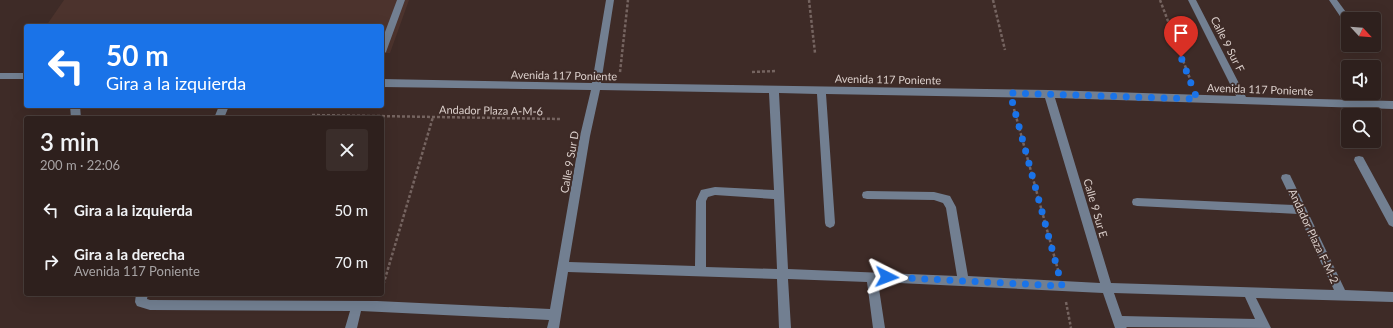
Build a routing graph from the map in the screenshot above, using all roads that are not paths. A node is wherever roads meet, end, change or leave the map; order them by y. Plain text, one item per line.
1 (401, 0) edge
2 (610, 0) edge
3 (1192, 0) edge
4 (1333, 0) edge
5 (1341, 12) edge
6 (384, 47) edge
7 (0, 76) edge
8 (24, 76) edge
9 (384, 83) edge
10 (596, 88) junction
11 (774, 90) junction
12 (821, 90) junction
13 (1049, 94) junction
14 (1243, 100) junction
15 (1393, 105) edge
16 (1359, 160) dead end
17 (1286, 178) dead end
18 (779, 195) junction
19 (867, 195) dead end
20 (1137, 202) dead end
21 (1389, 207) edge
22 (1302, 210) junction
23 (1393, 222) edge
24 (830, 223) dead end
25 (562, 267) junction
26 (700, 272) junction
27 (783, 274) junction
28 (872, 277) junction
29 (963, 281) junction
30 (1107, 288) junction
31 (1248, 292) junction
32 (1342, 295) junction
33 (1393, 297) edge
34 (142, 298) edge
35 (357, 306) junction
36 (555, 315) junction
37 (1120, 325) edge
38 (1264, 326) edge
39 (351, 328) edge
40 (553, 328) edge
41 (786, 328) edge
42 (879, 328) edge

1 - 6 street
2 - 10 street, Calle 9 Sur D
3 - 14 street, Calle 9 Sur F
4 - 5 street
7 - 8 street
9 - 10 street, Avenida 117 Poniente
10 - 11 street, Avenida 117 Poniente
10 - 25 street, Calle 9 Sur D
11 - 12 street, Avenida 117 Poniente
11 - 18 street
12 - 13 street, Avenida 117 Poniente
12 - 24 street
13 - 14 street, Avenida 117 Poniente
13 - 30 street, Calle 9 Sur E
14 - 15 street, Avenida 117 Poniente
16 - 21 street
17 - 22 street, Andador Plaza F-M-2
18 - 26 street
18 - 27 street
19 - 29 street
20 - 22 street
21 - 23 street
22 - 32 street, Andador Plaza F-M-2
25 - 26 street
25 - 36 street, Calle 9 Sur D
26 - 27 street
27 - 28 street
27 - 41 street
28 - 29 street
28 - 42 street
29 - 30 street
30 - 31 street
30 - 37 street, Calle 9 Sur E
31 - 32 street
31 - 38 street
32 - 33 street
34 - 35 street
35 - 36 street
35 - 39 street
36 - 40 street, Calle 9 Sur D
37 - 38 street

